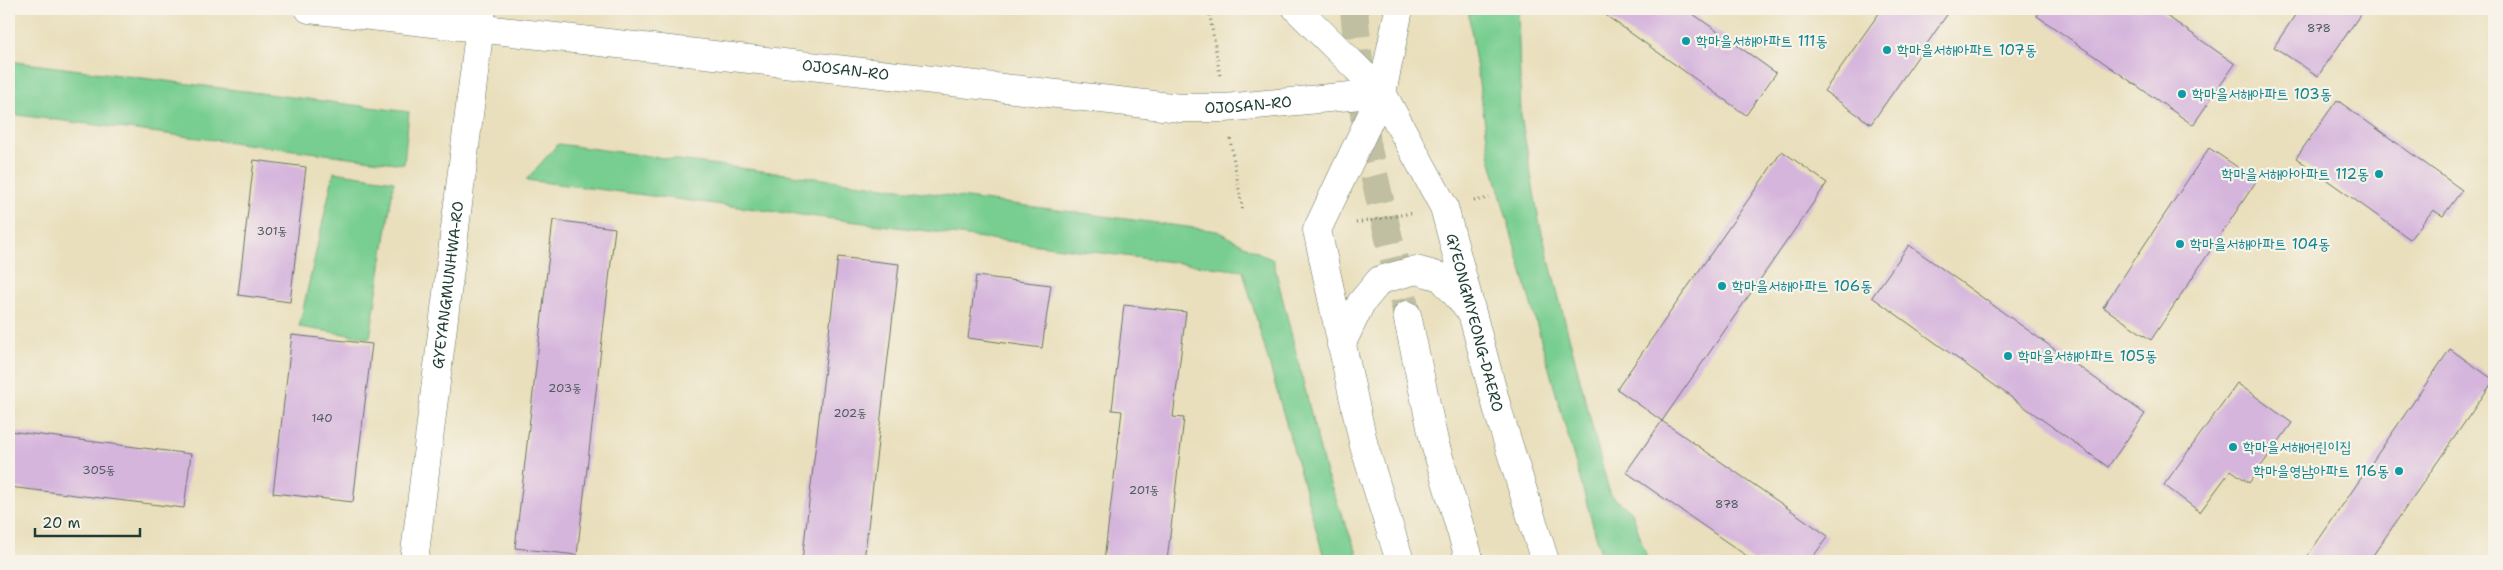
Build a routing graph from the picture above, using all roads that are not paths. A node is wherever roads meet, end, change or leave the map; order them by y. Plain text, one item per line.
1 (309, 9) edge
2 (1297, 9) edge
3 (1388, 9) edge
4 (1399, 9) edge
5 (481, 19) edge
6 (1382, 93) junction
7 (1472, 313) junction
8 (1407, 315) tunnel mouth
9 (1342, 345) junction
10 (414, 561) edge
11 (1400, 561) edge
12 (1470, 561) edge
13 (1545, 561) edge

1 - 5 street, OJOSAN-RO
2 - 6 street, GYEONGMYEONG-DAERO
3 - 6 street
4 - 6 street
5 - 6 street, OJOSAN-RO
5 - 10 street, GYEYANGMUNHWA-RO
6 - 7 street, GYEONGMYEONG-DAERO
6 - 9 street
7 - 9 street
7 - 13 street, GYEONGMYEONG-DAERO
8 - 12 street
9 - 11 street

